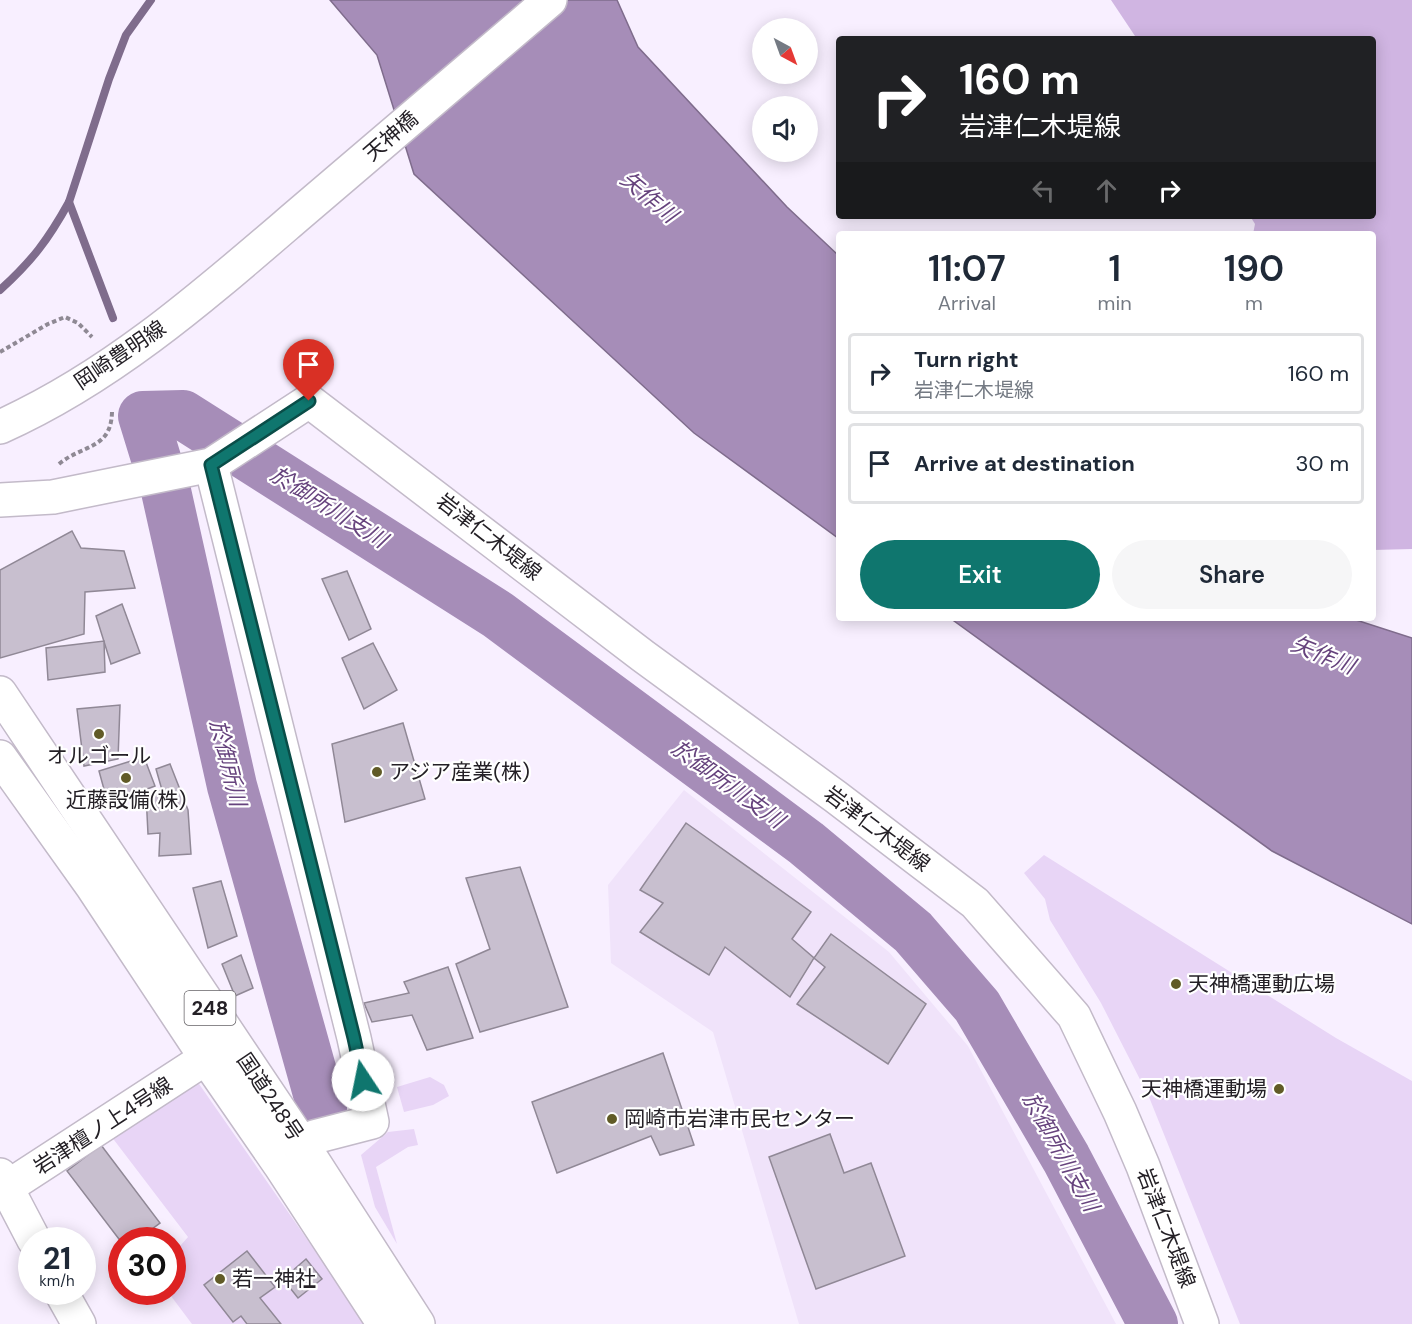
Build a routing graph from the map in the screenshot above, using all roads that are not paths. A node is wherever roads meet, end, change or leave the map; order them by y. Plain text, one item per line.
1 (550, 0) edge
2 (232, 271) joint
3 (0, 427) edge
4 (199, 467) junction
5 (0, 501) edge
6 (0, 693) edge
7 (0, 757) edge
8 (206, 1058) junction
9 (292, 1156) junction
10 (2, 1185) edge
11 (26, 1227) edge
12 (68, 1305) edge
13 (79, 1324) edge
14 (384, 1324) edge
15 (418, 1324) edge
16 (1202, 1324) edge

1 - 2 main road, 天神橋
2 - 3 main road, 岡崎豊明線
4 - 5 main road
4 - 9 main road
4 - 16 main road, 岩津仁木堤線
6 - 9 main road, 国道248号 / 248
7 - 8 main road, 国道248号 / 248
8 - 9 main road, 国道248号 / 248
8 - 10 main road, 岩津檀ノ上4号線
9 - 14 main road, 国道248号 / 248
9 - 15 main road, 国道248号 / 248
10 - 11 main road
12 - 13 main road

